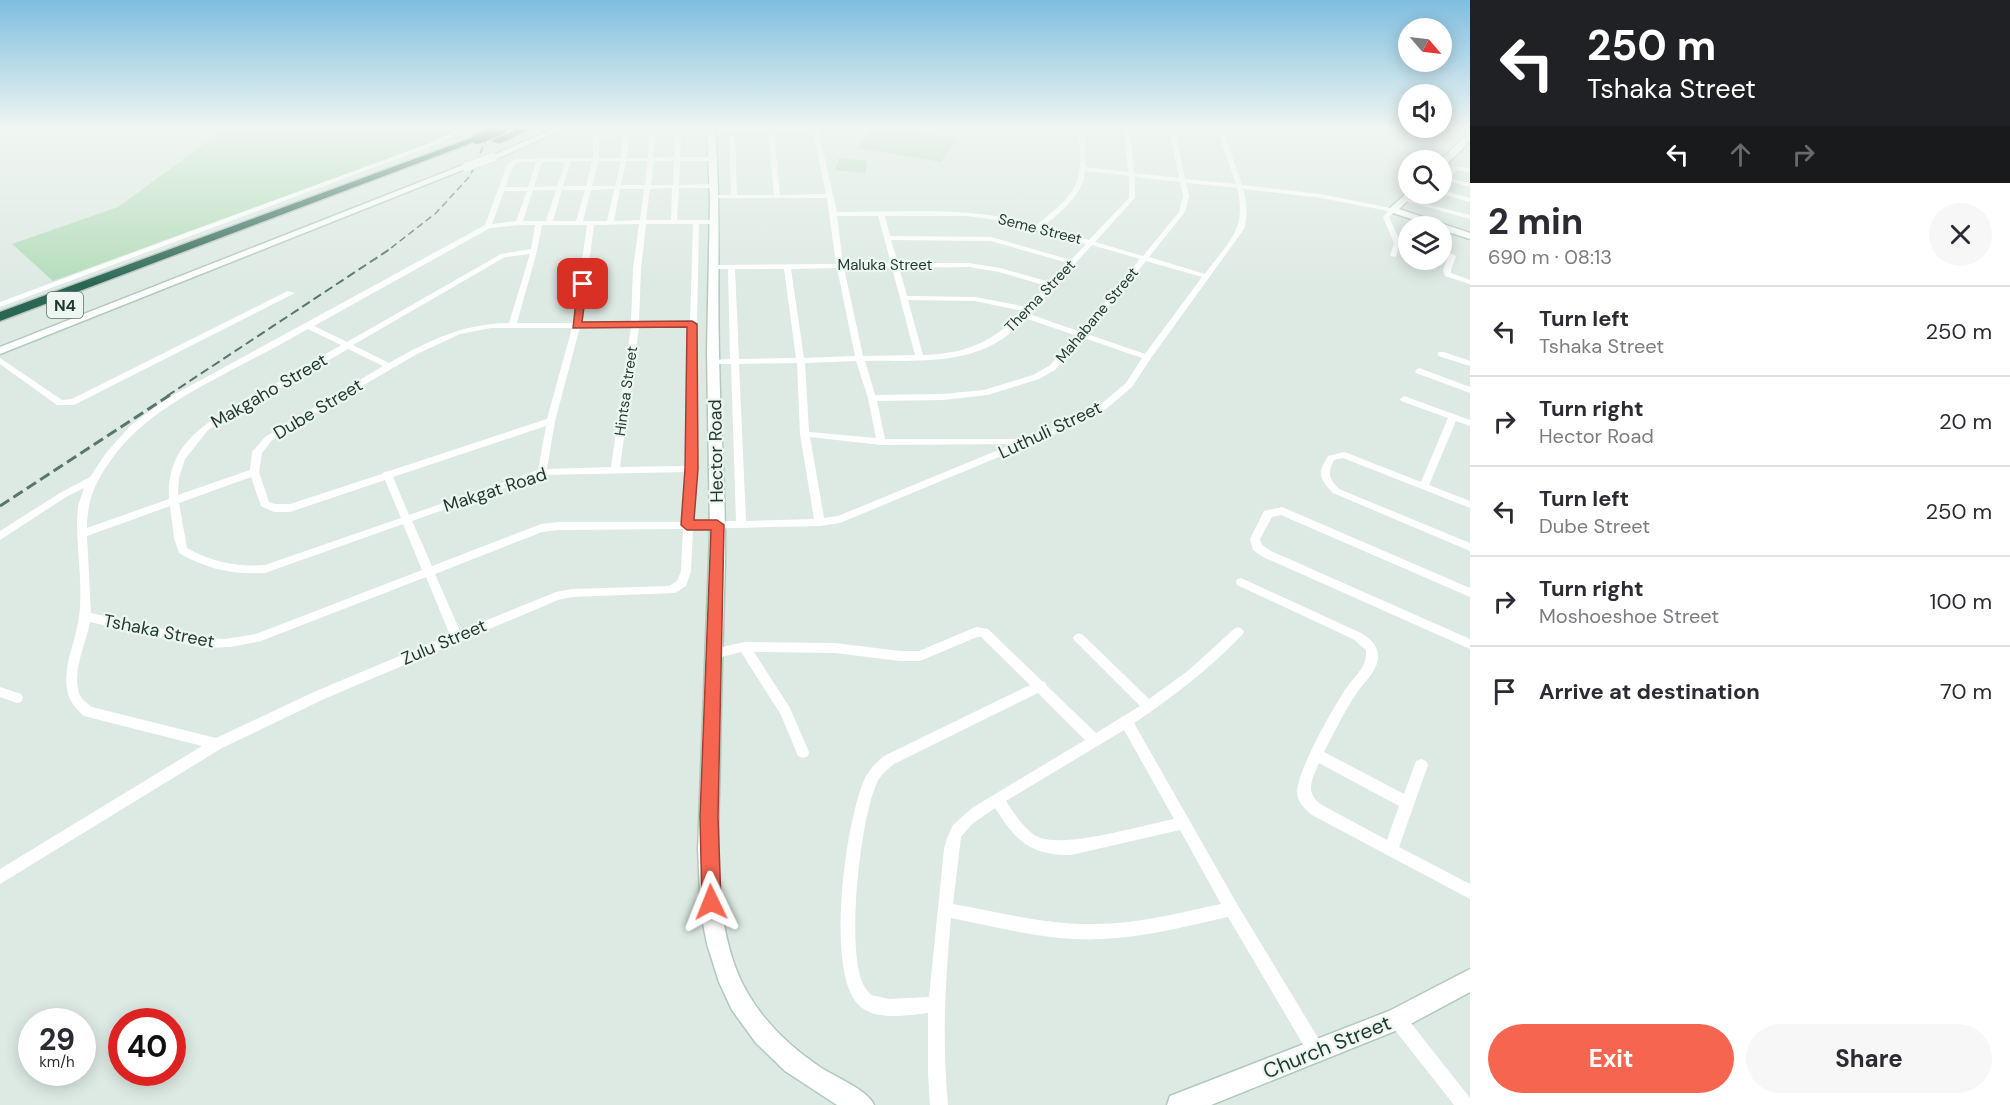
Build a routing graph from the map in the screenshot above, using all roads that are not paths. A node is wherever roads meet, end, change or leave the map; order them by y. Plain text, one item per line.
1 (334, 181) edge
2 (373, 181) edge
3 (383, 181) edge
4 (432, 181) edge
5 (505, 181) edge
6 (533, 181) edge
7 (562, 181) edge
8 (591, 181) edge
9 (619, 181) edge
10 (649, 181) edge
11 (676, 181) edge
12 (715, 181) edge
13 (733, 181) edge
14 (776, 181) edge
15 (826, 181) edge
16 (1082, 181) edge
17 (1132, 181) edge
18 (1178, 181) edge
19 (1182, 181) junction
20 (1236, 181) edge
21 (1455, 181) edge
22 (1470, 185) edge
23 (590, 186) junction
24 (618, 186) junction
25 (648, 186) junction
26 (676, 186) junction
27 (560, 187) junction
28 (1238, 187) junction
29 (531, 188) junction
30 (502, 189) junction
31 (715, 191) junction
32 (777, 195) junction
33 (1452, 195) edge
34 (734, 196) junction
35 (829, 196) junction
36 (1470, 200) edge
37 (1399, 204) edge
38 (1431, 204) edge
39 (1393, 210) junction
40 (834, 214) junction
41 (881, 214) junction
42 (1470, 217) edge
43 (538, 222) junction
44 (549, 222) junction
45 (579, 222) junction
46 (591, 222) junction
47 (610, 222) junction
48 (642, 222) junction
49 (674, 222) junction
50 (696, 222) junction
51 (715, 222) junction
52 (519, 223) junction
53 (488, 226) junction
54 (1040, 226) junction
55 (1470, 236) edge
56 (888, 238) junction
57 (1396, 240) joint
58 (1093, 242) junction
59 (534, 251) junction
60 (1394, 256) dead end
61 (1145, 258) junction
62 (1072, 262) junction
63 (896, 264) junction
64 (840, 265) junction
65 (715, 267) junction
66 (731, 267) junction
67 (787, 267) junction
68 (1447, 270) edge
69 (126, 276) junction
70 (1206, 276) junction
71 (1470, 282) edge
72 (1052, 285) junction
73 (291, 293) dead end
74 (903, 298) junction
75 (0, 305) edge
76 (1027, 312) junction
77 (0, 317) edge
78 (692, 324) junction
79 (635, 325) junction
80 (308, 326) junction
81 (577, 326) junction
82 (512, 327) junction
83 (0, 330) edge
84 (1082, 334) junction
85 (349, 345) junction
86 (0, 351) edge
87 (1441, 354) dead end
88 (1147, 357) junction
89 (920, 358) junction
90 (0, 360) edge
91 (860, 360) junction
92 (714, 362) junction
93 (735, 362) junction
94 (801, 362) junction
95 (1470, 364) edge
96 (389, 366) junction
97 (1419, 372) dead end
98 (1470, 390) edge
99 (872, 398) junction
100 (1404, 399) dead end
101 (1452, 417) junction
102 (551, 421) junction
103 (1470, 423) edge
104 (805, 434) junction
105 (1027, 441) junction
106 (881, 442) junction
107 (692, 469) junction
108 (615, 470) junction
109 (254, 472) junction
110 (542, 472) junction
111 (387, 474) junction
112 (94, 479) junction
113 (1424, 486) junction
114 (173, 500) junction
115 (1470, 505) edge
116 (406, 520) junction
117 (820, 522) junction
118 (687, 525) junction
119 (717, 525) junction
120 (741, 525) junction
121 (84, 533) junction
122 (0, 536) edge
123 (1470, 547) edge
124 (307, 555) joint
125 (428, 571) junction
126 (1240, 582) dead end
127 (682, 583) joint
128 (1470, 593) edge
129 (85, 616) junction
130 (1238, 632) dead end
131 (456, 636) junction
132 (1079, 638) dead end
133 (1470, 644) edge
134 (744, 647) junction
135 (713, 654) junction
136 (1041, 686) junction
137 (0, 692) edge
138 (18, 699) dead end
139 (1149, 707) junction
140 (1127, 723) junction
141 (1095, 741) junction
142 (217, 744) junction
143 (803, 752) dead end
144 (1317, 755) junction
145 (1421, 765) dead end
146 (998, 800) junction
147 (1407, 803) junction
148 (1184, 823) junction
149 (1391, 850) junction
150 (0, 877) edge
151 (1470, 892) edge
152 (1232, 909) junction
153 (946, 910) junction
154 (1470, 980) edge
155 (937, 1005) junction
156 (1397, 1019) junction
157 (1318, 1052) junction
158 (862, 1105) edge
159 (939, 1105) edge
160 (1179, 1105) edge
161 (1465, 1105) edge

1 - 75 street
2 - 69 highway, N4
3 - 69 highway, N4
4 - 86 street, bridge
5 - 30 street
6 - 29 street
7 - 27 street
8 - 23 street
9 - 24 street
10 - 25 street, Hintsa Street
11 - 26 street
12 - 31 street, Hector Road
13 - 34 street
14 - 32 street
15 - 35 street
16 - 54 street
17 - 58 street, Thema Street
18 - 19 street
19 - 28 street
19 - 61 street, Mahabane Street
20 - 28 street, Luthuli Street
21 - 22 street
23 - 24 street
23 - 27 street
23 - 45 street
24 - 25 street
24 - 47 street
25 - 26 street
25 - 48 street, Hintsa Street
26 - 31 street
26 - 49 street
27 - 29 street
27 - 44 street
28 - 39 street
28 - 70 street, Luthuli Street
29 - 30 street
29 - 52 street
30 - 53 street
31 - 34 street
31 - 51 street, Hector Road
32 - 34 street
32 - 35 street
33 - 36 street
35 - 40 street
37 - 39 street
38 - 42 street
39 - 55 street
39 - 57 street
40 - 41 street, Seme Street
40 - 64 street
41 - 54 street, Seme Street
41 - 56 street
43 - 44 street
43 - 52 street
43 - 59 street
44 - 45 street
45 - 46 street
46 - 47 street
46 - 81 street
47 - 48 street
48 - 49 street
48 - 79 street, Hintsa Street
49 - 50 street
50 - 51 street
50 - 78 street, Hector Road
51 - 65 street, Hector Road
52 - 53 street
53 - 80 street, Tshaka Street
54 - 58 street, Seme Street
56 - 62 street
56 - 63 street
57 - 60 street
58 - 61 street, Seme Street
58 - 62 street, Thema Street
59 - 82 street
59 - 85 street, Makgaho Street
61 - 70 street, Seme Street
61 - 84 street, Mahabane Street
62 - 72 street, Thema Street
63 - 64 street, Maluka Street
63 - 72 street, Maluka Street
63 - 74 street
64 - 67 street, Maluka Street
64 - 91 street
65 - 66 street, Maluka Street
65 - 92 street, Hector Road
66 - 67 street, Maluka Street
66 - 93 street, Hector Road
67 - 94 street
68 - 71 street
69 - 77 highway, N4
69 - 83 highway, N4
70 - 88 street, Luthuli Street
72 - 76 street, Thema Street
73 - 90 street
74 - 76 street
74 - 89 street
76 - 84 street
76 - 89 street, Thema Street
78 - 79 street, Dube Street
78 - 107 street, Hector Road
79 - 81 street, Dube Street
79 - 108 street, Hintsa Street
80 - 85 street
80 - 112 street, Tshaka Street
81 - 82 street, Dube Street
81 - 102 street
82 - 96 street, Dube Street
84 - 88 street
84 - 99 street, Mahabane Street
85 - 96 street
85 - 114 street, Makgaho Street
87 - 95 street
88 - 105 street, Luthuli Street
89 - 91 street, Thema Street
91 - 94 street, Thema Street
91 - 99 street
92 - 93 street, Thema Street
92 - 119 street, Hector Road
93 - 94 street, Thema Street
93 - 120 street, Hector Road
94 - 104 street
96 - 109 street, Dube Street
97 - 98 street
99 - 106 street
100 - 101 street
101 - 103 street
101 - 113 street
102 - 110 street
102 - 111 street
104 - 106 street
104 - 117 street
105 - 106 street
105 - 117 street, Luthuli Street
107 - 108 street, Makgat Road
107 - 118 street, Hector Road
108 - 110 street, Makgat Road
109 - 111 street
109 - 114 street
110 - 116 street, Makgat Road
111 - 116 street
112 - 121 street, Tshaka Street
112 - 122 street
113 - 115 street
113 - 123 street
114 - 121 street
114 - 124 street, Makgaho Street
116 - 124 street, Makgat Road
116 - 125 street
117 - 120 street, Luthuli Street
118 - 119 street, Tshaka Street
118 - 125 street, Tshaka Street
118 - 127 street, Hector Road
119 - 120 street, Luthuli Street
119 - 135 street, Hector Road
121 - 129 street, Tshaka Street
125 - 129 street, Tshaka Street
125 - 131 street
126 - 144 street
127 - 131 street, Zulu Street
128 - 133 street
129 - 142 street
130 - 139 street
131 - 142 street, Zulu Street
132 - 139 street
134 - 135 street
134 - 136 street
134 - 143 street
135 - 158 street, Hector Road
136 - 141 street
136 - 155 street
137 - 138 street
139 - 140 street
140 - 141 street
140 - 148 street
141 - 146 street
142 - 150 street, Zulu Street
144 - 147 street
144 - 149 street
145 - 147 street
146 - 148 street
146 - 153 street
147 - 149 street
148 - 152 street
149 - 151 street
152 - 153 street
152 - 157 street
153 - 155 street
154 - 156 street, Church Street
155 - 159 street
156 - 157 street, Church Street
156 - 161 street
157 - 160 street, Church Street

